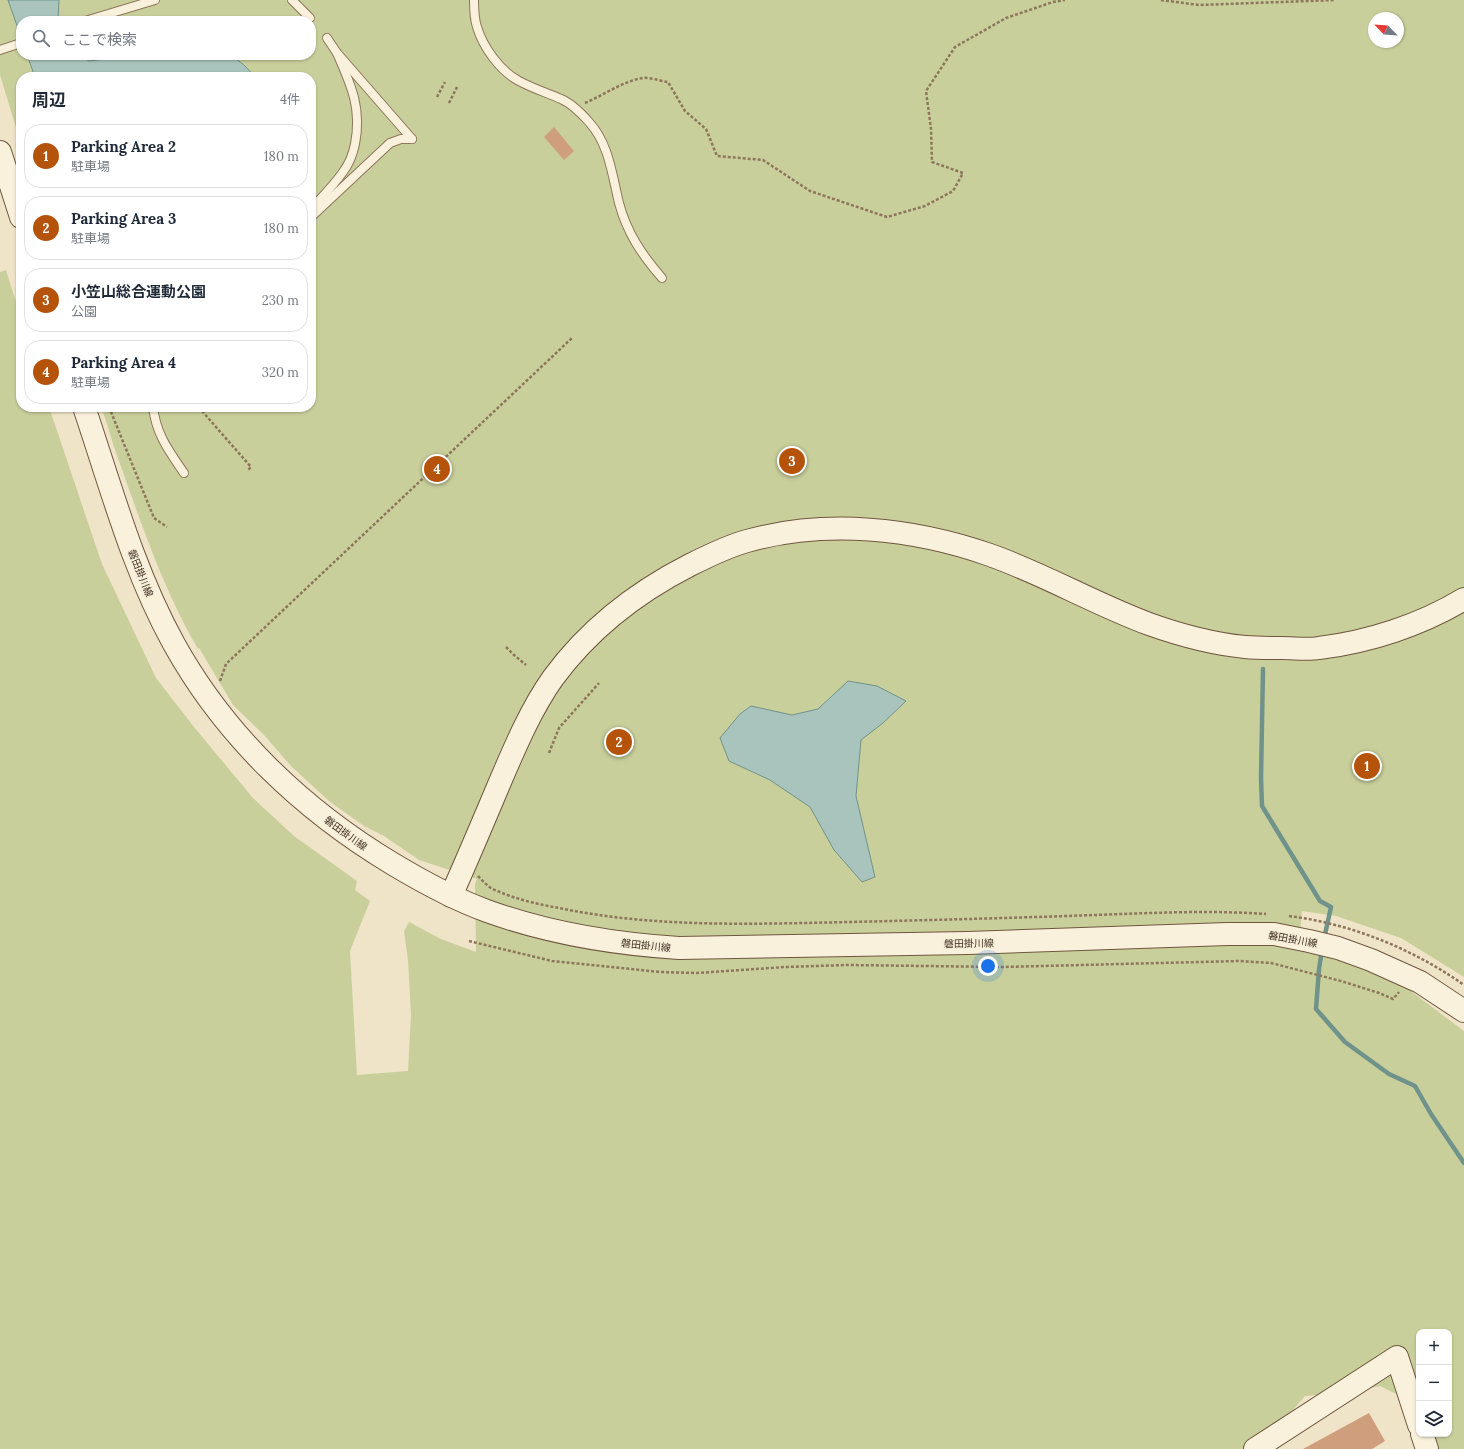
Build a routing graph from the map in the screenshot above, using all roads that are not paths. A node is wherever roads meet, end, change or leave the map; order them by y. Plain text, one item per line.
1 (154, 0) edge
2 (292, 0) edge
3 (474, 0) edge
4 (101, 16) edge
5 (308, 16) edge
6 (327, 38) dead end
7 (16, 45) edge
8 (0, 50) edge
9 (337, 53) junction
10 (0, 152) edge
11 (16, 202) edge
12 (316, 203) edge
13 (316, 212) edge
14 (662, 278) dead end
15 (86, 412) edge
16 (154, 412) edge
17 (184, 473) dead end
18 (1464, 599) edge
19 (451, 896) junction
20 (1464, 1011) edge
21 (1416, 1415) edge
22 (1423, 1437) edge
23 (1255, 1449) edge
24 (1427, 1449) edge

1 - 4 lane
2 - 5 lane
3 - 14 lane
6 - 9 lane
7 - 8 lane
9 - 12 lane
9 - 13 lane
10 - 11 main road
15 - 19 main road, 磐田掛川線
16 - 17 lane
18 - 19 main road
19 - 20 main road, 磐田掛川線
21 - 23 main road
22 - 24 main road

